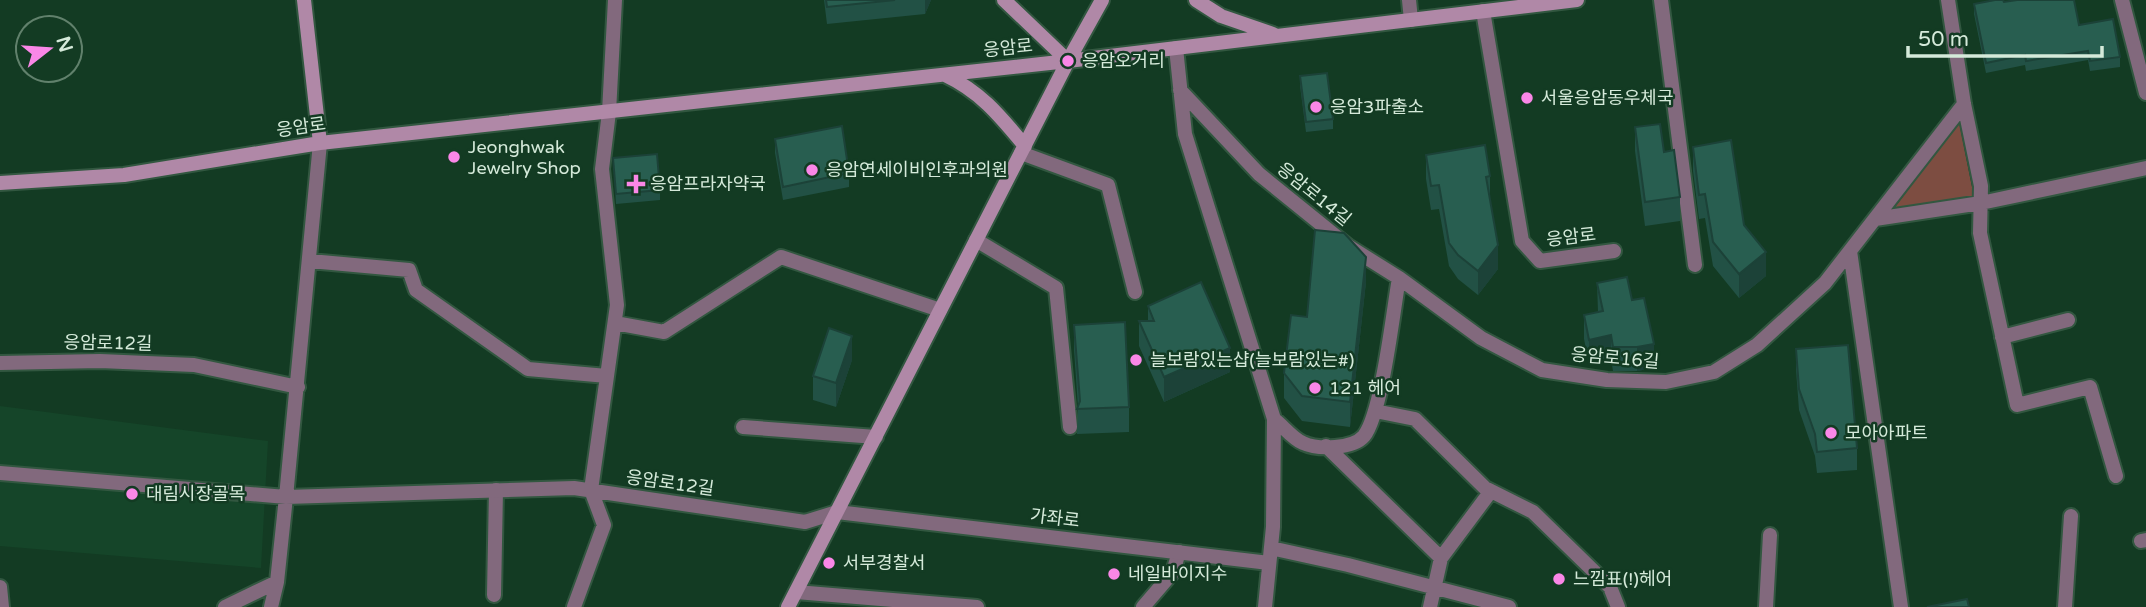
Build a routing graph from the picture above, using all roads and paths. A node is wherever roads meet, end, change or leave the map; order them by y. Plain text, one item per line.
1 (304, 0) edge
2 (615, 0) edge
3 (1004, 0) edge
4 (1102, 0) edge
5 (1196, 0) edge
6 (1409, 0) edge
7 (1577, 0) edge
8 (1661, 0) edge
9 (1948, 0) edge
10 (2122, 0) edge
11 (1523, 3) edge
12 (1483, 11) junction
13 (1411, 20) junction
14 (1278, 36) junction
15 (1176, 48) junction
16 (1068, 61) junction
17 (944, 74) junction
18 (1180, 90) junction
19 (2146, 93) edge
20 (1964, 104) junction
21 (609, 111) junction
22 (320, 143) junction
23 (1023, 149) junction
24 (2146, 168) edge
25 (0, 183) edge
26 (1981, 203) junction
27 (1875, 219) junction
28 (976, 240) junction
29 (1614, 251) dead end
30 (1850, 251) junction
31 (310, 261) junction
32 (1695, 265) dead end
33 (1399, 278) junction
34 (1135, 292) dead end
35 (940, 310) junction
36 (2068, 320) dead end
37 (615, 323) junction
38 (2002, 337) junction
39 (0, 363) edge
40 (607, 376) junction
41 (298, 387) junction
42 (1375, 411) junction
43 (1275, 419) junction
44 (743, 427) dead end
45 (1070, 427) dead end
46 (876, 437) junction
47 (1326, 446) junction
48 (0, 472) edge
49 (2116, 476) dead end
50 (496, 490) junction
51 (591, 490) junction
52 (1491, 491) junction
53 (286, 497) junction
54 (837, 512) junction
55 (2071, 516) dead end
56 (1770, 535) dead end
57 (1179, 552) junction
58 (1270, 555) junction
59 (1441, 558) junction
60 (277, 582) junction
61 (0, 587) edge
62 (1433, 587) junction
63 (796, 592) junction
64 (494, 595) dead end
65 (2, 607) edge
66 (225, 607) edge
67 (271, 607) edge
68 (573, 607) edge
69 (788, 607) edge
70 (976, 607) edge
71 (1143, 607) edge
72 (1265, 607) edge
73 (1430, 607) edge
74 (1509, 607) edge
75 (1618, 607) edge
76 (1766, 607) edge
77 (1901, 607) edge
78 (2065, 607) edge

1 - 22 main road
2 - 21 street
3 - 16 main road
4 - 16 main road
5 - 14 main road
6 - 13 street
7 - 11 main road, 응암로
8 - 32 street
9 - 20 street
10 - 19 street
11 - 12 main road, 응암로
12 - 13 main road, 응암로
12 - 29 street, 응암로
13 - 14 main road, 응암로
14 - 15 main road, 응암로
15 - 16 main road, 응암로
15 - 18 street
16 - 17 main road, 응암로
16 - 23 main road
17 - 21 main road, 응암로
17 - 23 main road
18 - 33 street, 응암로14길
18 - 43 street
20 - 26 street
20 - 27 street, 응암로16길
21 - 22 main road, 응암로
21 - 37 street
22 - 25 main road, 응암로
22 - 31 street
23 - 28 main road
23 - 34 street
24 - 26 street
26 - 27 street
26 - 38 street
27 - 30 street, 응암로16길
28 - 35 main road
28 - 45 street
30 - 33 street, 응암로16길
30 - 77 street
31 - 40 street
31 - 41 street
33 - 42 street
35 - 37 street
35 - 46 main road
36 - 38 street
37 - 40 street
38 - 49 street
39 - 41 street, 응암로12길
40 - 51 street
41 - 53 street
42 - 47 street
42 - 52 street
43 - 47 street
43 - 58 street
44 - 46 street
46 - 54 main road
47 - 59 street
48 - 53 street, 응암로12길
50 - 51 street, 응암로12길
50 - 53 street, 응암로12길
50 - 64 street
51 - 54 street, 응암로12길
51 - 68 street
52 - 59 street
52 - 75 street
53 - 60 street
54 - 57 street, 가좌로
54 - 63 main road
55 - 78 street
56 - 76 street
57 - 58 street, 가좌로
57 - 71 street
58 - 62 street
58 - 72 street
59 - 62 street
60 - 66 street
60 - 67 street
61 - 65 street
62 - 73 street
62 - 74 street
63 - 69 main road
63 - 70 street

